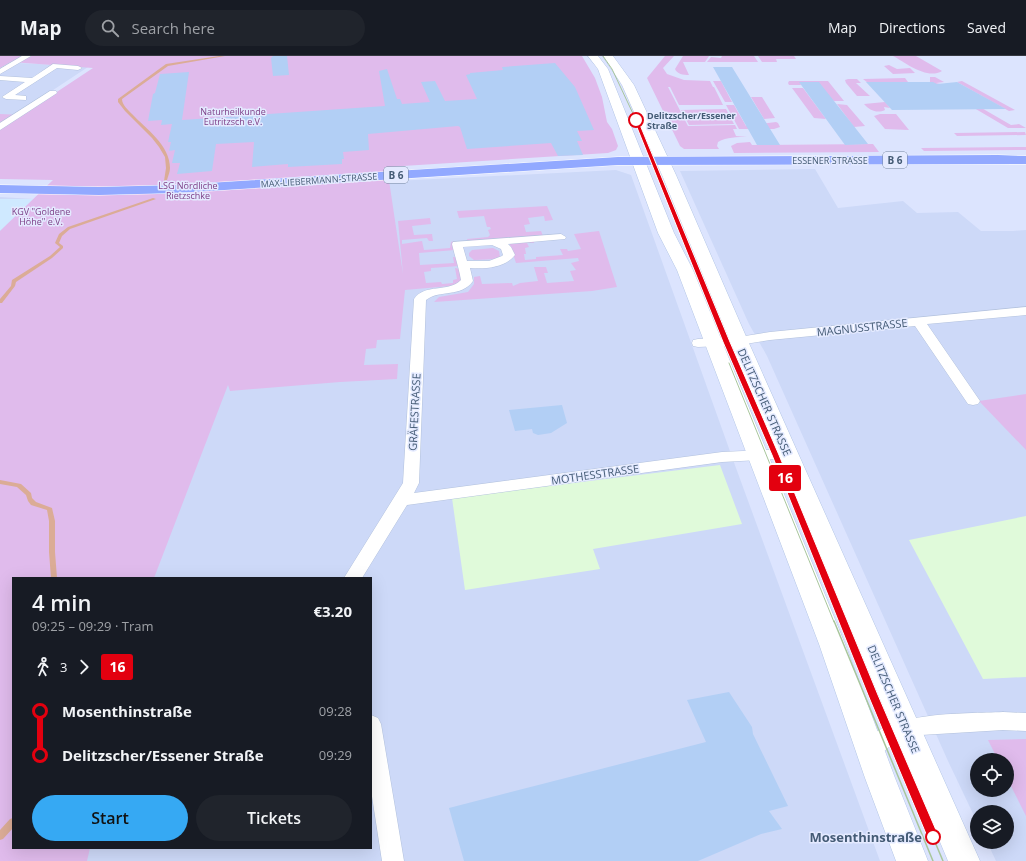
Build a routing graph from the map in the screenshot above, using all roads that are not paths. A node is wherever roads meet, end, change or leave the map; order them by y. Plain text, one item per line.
1 (27, 56) edge
2 (593, 56) edge
3 (608, 56) edge
4 (78, 68) dead end
5 (0, 72) edge
6 (0, 78) edge
7 (33, 80) junction
8 (53, 93) dead end
9 (23, 98) dead end
10 (0, 116) edge
11 (15, 117) junction
12 (0, 127) edge
13 (1026, 157) edge
14 (998, 159) junction
15 (1026, 160) edge
16 (638, 161) junction
17 (662, 162) junction
18 (0, 189) edge
19 (562, 237) dead end
20 (495, 242) junction
21 (464, 264) junction
22 (1026, 311) edge
23 (919, 322) junction
24 (739, 341) junction
25 (706, 343) junction
26 (973, 401) dead end
27 (789, 454) junction
28 (758, 455) junction
29 (401, 500) junction
30 (354, 577) edge
31 (1026, 722) edge
32 (372, 730) edge
33 (907, 730) junction
34 (870, 750) junction
35 (393, 861) edge
36 (912, 861) edge
37 (964, 861) edge

1 - 5 street
2 - 16 main road, DELITZSCHER STRASSE
3 - 17 main road, DELITZSCHER STRASSE
4 - 7 street
6 - 7 street
7 - 9 street
8 - 11 street
10 - 11 street
11 - 12 street
13 - 14 main road, ESSENER STRASSE / B 6
14 - 15 main road, ESSENER STRASSE / B 6
14 - 17 main road, ESSENER STRASSE / B 6
16 - 17 main road, MAX-LIEBERMANN-STRASSE / B 6
16 - 18 main road, MAX-LIEBERMANN-STRASSE / B 6
16 - 25 main road, DELITZSCHER STRASSE
17 - 24 main road, DELITZSCHER STRASSE
19 - 20 street, GRÄFESTRASSE
20 - 21 street, GRÄFESTRASSE
20 - 21 street
21 - 29 street, GRÄFESTRASSE
22 - 23 street, MAGNUSSTRASSE
23 - 24 street, MAGNUSSTRASSE
23 - 26 street
24 - 25 street, MAGNUSSTRASSE
24 - 27 main road, DELITZSCHER STRASSE
25 - 28 main road, DELITZSCHER STRASSE
27 - 28 street, MOTHESSTRASSE
27 - 33 main road, DELITZSCHER STRASSE
28 - 29 street, MOTHESSTRASSE
28 - 34 main road, DELITZSCHER STRASSE
29 - 30 street, GRÄFESTRASSE
31 - 33 street
32 - 35 street
33 - 34 street
33 - 37 main road, DELITZSCHER STRASSE
34 - 36 main road, DELITZSCHER STRASSE

